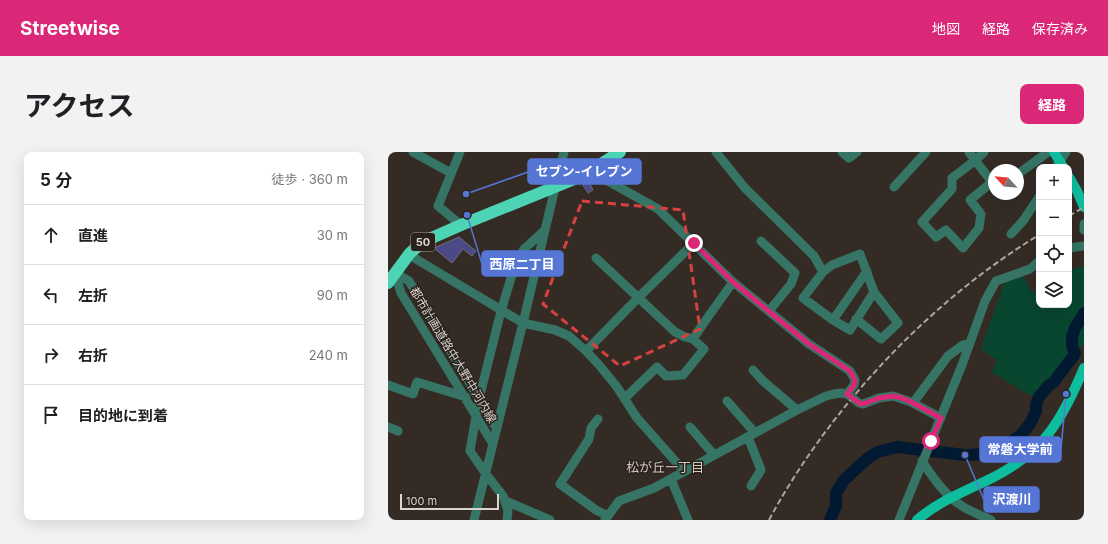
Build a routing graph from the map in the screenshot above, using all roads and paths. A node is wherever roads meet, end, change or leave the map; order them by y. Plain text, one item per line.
1 (413, 152) edge
2 (460, 152) edge
3 (620, 152) edge
4 (716, 152) edge
5 (842, 152) edge
6 (857, 152) edge
7 (926, 152) edge
8 (969, 152) edge
9 (984, 152) edge
10 (1048, 152) edge
11 (1066, 152) edge
12 (561, 153) edge
13 (976, 161) junction
14 (1058, 162) edge
15 (1024, 170) edge
16 (590, 171) junction
17 (451, 173) junction
18 (988, 177) edge
19 (1072, 182) edge
20 (894, 187) dead end
21 (988, 187) edge
22 (554, 188) junction
23 (1038, 200) edge
24 (1084, 206) edge
25 (1084, 224) edge
26 (461, 225) junction
27 (545, 230) junction
28 (1084, 230) edge
29 (1011, 234) dead end
30 (761, 241) dead end
31 (694, 243) junction
32 (1084, 246) edge
33 (1072, 248) edge
34 (410, 253) junction
35 (596, 258) dead end
36 (1036, 263) edge
37 (867, 271) junction
38 (823, 272) junction
39 (392, 278) edge
40 (733, 282) junction
41 (874, 292) junction
42 (638, 298) junction
43 (502, 310) junction
44 (768, 311) junction
45 (856, 319) junction
46 (833, 320) junction
47 (523, 323) junction
48 (693, 339) junction
49 (970, 342) junction
50 (586, 351) junction
51 (1084, 368) edge
52 (753, 370) dead end
53 (388, 385) edge
54 (847, 394) junction
55 (463, 396) junction
56 (625, 398) junction
57 (479, 400) junction
58 (727, 401) dead end
59 (913, 403) junction
60 (797, 410) junction
61 (476, 417) junction
62 (941, 418) junction
63 (598, 419) dead end
64 (388, 427) edge
65 (690, 427) dead end
66 (497, 429) junction
67 (398, 431) dead end
68 (752, 435) junction
69 (493, 444) junction
70 (714, 455) junction
71 (923, 460) junction
72 (684, 471) junction
73 (486, 474) junction
74 (671, 479) junction
75 (751, 486) dead end
76 (951, 497) junction
77 (506, 501) junction
78 (607, 518) edge
79 (474, 520) edge
80 (507, 520) edge
81 (550, 520) edge
82 (688, 520) edge
83 (899, 520) edge
84 (917, 520) edge
85 (991, 520) edge

1 - 17 street
2 - 17 street
3 - 16 highway, 50
4 - 38 street
5 - 6 street
7 - 20 street
8 - 13 street
9 - 13 street
10 - 15 street
11 - 14 street
12 - 22 street
13 - 18 street
13 - 21 street
16 - 22 highway, 50
16 - 31 street
17 - 26 street
19 - 24 main road
22 - 26 highway, 50
22 - 27 street
23 - 29 street
25 - 28 street
26 - 34 highway, 50
27 - 43 street
27 - 47 street
30 - 44 street
31 - 40 street
31 - 42 street
32 - 33 street
34 - 39 highway, 50
34 - 43 street
35 - 42 street
36 - 49 street
37 - 38 street
37 - 41 street
37 - 46 street
38 - 46 street
39 - 55 street, 都市計画道路中大野中河内線
39 - 57 street, 都市計画道路中大野中河内線
40 - 44 street
40 - 48 street
41 - 45 street
41 - 45 street
42 - 48 street
42 - 50 street
43 - 47 street
43 - 57 street
44 - 54 street
45 - 46 street
47 - 50 street
47 - 66 street
48 - 56 street
49 - 59 street
49 - 62 street
50 - 56 street
51 - 76 main road
52 - 60 street
53 - 55 street
54 - 59 street
54 - 60 street
55 - 57 street
55 - 61 street, 都市計画道路中大野中河内線
56 - 72 street
57 - 61 street
57 - 66 street, 都市計画道路中大野中河内線
58 - 68 street
59 - 62 street
60 - 68 street
61 - 69 street, 都市計画道路中大野中河内線
61 - 73 street
62 - 71 street
63 - 78 street
64 - 67 street
65 - 70 street
66 - 69 street
68 - 70 street
68 - 75 street
69 - 73 street
70 - 72 street
71 - 76 street
71 - 83 street
72 - 74 street
73 - 77 street
73 - 79 street
74 - 78 street
74 - 82 street
76 - 84 main road
76 - 85 street
77 - 80 street
77 - 81 street

